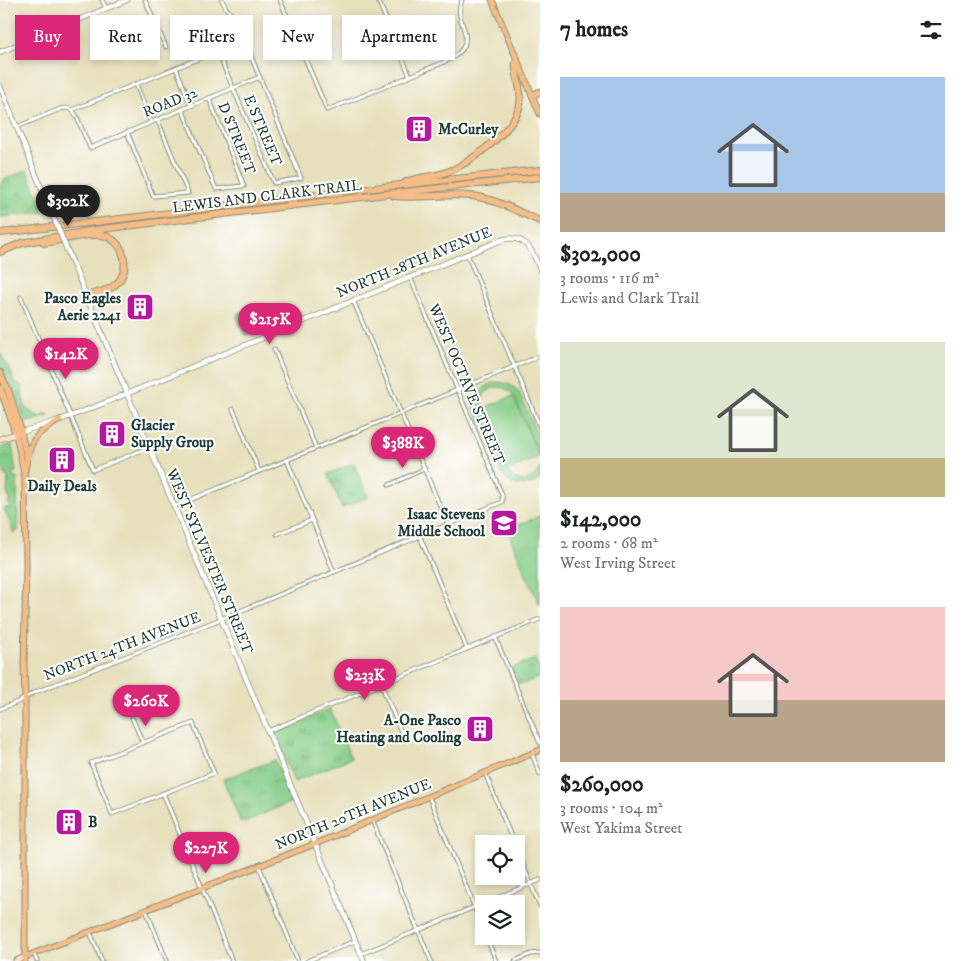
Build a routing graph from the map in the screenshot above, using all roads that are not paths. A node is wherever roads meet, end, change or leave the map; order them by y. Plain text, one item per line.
1 (102, 0) edge
2 (128, 0) edge
3 (146, 0) edge
4 (222, 0) edge
5 (280, 0) edge
6 (378, 0) edge
7 (462, 0) edge
8 (492, 0) edge
9 (106, 9) junction
10 (233, 15) edge
11 (166, 47) dead end
12 (0, 52) edge
13 (517, 59) junction
14 (195, 60) edge
15 (221, 60) edge
16 (253, 60) edge
17 (176, 68) junction
18 (410, 76) junction
19 (260, 77) junction
20 (136, 84) junction
21 (0, 86) edge
22 (233, 88) junction
23 (540, 92) edge
24 (532, 96) junction
25 (209, 98) junction
26 (191, 105) junction
27 (182, 109) junction
28 (72, 110) junction
29 (540, 114) edge
30 (157, 119) junction
31 (151, 122) junction
32 (17, 127) junction
33 (127, 132) junction
34 (540, 170) edge
35 (540, 177) edge
36 (400, 185) junction
37 (386, 194) junction
38 (540, 221) edge
39 (0, 233) edge
40 (3, 251) edge
41 (467, 254) junction
42 (540, 269) edge
43 (410, 277) junction
44 (86, 296) junction
45 (21, 297) dead end
46 (353, 300) junction
47 (274, 349) dead end
48 (540, 356) edge
49 (514, 366) junction
50 (0, 373) edge
51 (0, 388) edge
52 (457, 390) junction
53 (127, 394) junction
54 (233, 409) dead end
55 (401, 413) junction
56 (71, 416) junction
57 (60, 420) junction
58 (540, 428) edge
59 (18, 433) junction
60 (0, 439) edge
61 (150, 447) junction
62 (316, 448) junction
63 (27, 459) junction
64 (287, 460) junction
65 (424, 469) junction
66 (259, 471) junction
67 (25, 473) junction
68 (389, 485) dead end
69 (503, 500) joint
70 (175, 506) junction
71 (312, 520) junction
72 (448, 525) junction
73 (278, 534) dead end
74 (420, 537) junction
75 (334, 572) junction
76 (540, 618) edge
77 (221, 619) junction
78 (495, 637) junction
79 (467, 649) junction
80 (381, 684) junction
81 (25, 698) junction
82 (0, 709) edge
83 (132, 718) dead end
84 (268, 731) junction
85 (402, 734) dead end
86 (143, 742) junction
87 (540, 744) edge
88 (540, 750) edge
89 (532, 754) junction
90 (486, 773) junction
91 (540, 774) edge
92 (163, 793) junction
93 (429, 796) junction
94 (372, 820) junction
95 (510, 835) edge
96 (315, 844) junction
97 (259, 866) junction
98 (525, 870) edge
99 (540, 880) edge
100 (531, 884) junction
101 (202, 888) junction
102 (540, 906) edge
103 (474, 907) junction
104 (146, 910) junction
105 (418, 930) junction
106 (90, 932) junction
107 (356, 941) junction
108 (490, 945) edge
109 (540, 953) edge
110 (34, 954) junction
111 (361, 954) junction
112 (25, 959) edge
113 (16, 961) edge
114 (37, 961) edge
115 (102, 961) edge
116 (168, 961) edge
117 (232, 961) edge
118 (298, 961) edge
119 (307, 961) edge
120 (364, 961) edge
121 (431, 961) edge
122 (496, 961) edge
123 (514, 961) edge

1 - 9 street
2 - 9 street
3 - 11 street
4 - 10 street
5 - 18 street
6 - 18 street
7 - 18 street
8 - 13 main road
9 - 12 street
13 - 24 main road
13 - 36 highway
14 - 17 street
15 - 22 street
16 - 19 street
17 - 20 street
17 - 26 street
19 - 22 street, ROAD 32
19 - 22 street, E STREET
20 - 28 street
20 - 31 street
21 - 32 street, WEST SYLVESTER STREET
22 - 25 street, ROAD 32
23 - 24 highway
24 - 29 main road
25 - 26 street, ROAD 32
25 - 27 street, D STREET
26 - 27 street, ROAD 32
27 - 30 street, ROAD 32
28 - 32 street
28 - 33 street, ROAD 32
30 - 31 street, ROAD 32
30 - 33 street
31 - 33 street, ROAD 32
32 - 44 street, WEST SYLVESTER STREET, bridge
34 - 36 highway, LEWIS AND CLARK TRAIL
35 - 37 highway, LEWIS AND CLARK TRAIL
36 - 39 highway, LEWIS AND CLARK TRAIL
37 - 38 highway
37 - 40 highway, LEWIS AND CLARK TRAIL
40 - 44 highway
41 - 42 street, NORTH 28TH AVENUE
41 - 43 street, NORTH 28TH AVENUE
41 - 49 street
43 - 46 street, NORTH 28TH AVENUE
43 - 52 street, WEST OCTAVE STREET
44 - 53 street, WEST SYLVESTER STREET
45 - 56 street
46 - 53 street, NORTH 28TH AVENUE
46 - 55 street
47 - 62 street
48 - 49 street
49 - 52 street
49 - 58 street
50 - 59 highway
51 - 59 highway
52 - 55 street
52 - 69 street, WEST OCTAVE STREET
53 - 56 street, NORTH 28TH AVENUE
53 - 61 street, WEST SYLVESTER STREET
54 - 66 street
55 - 62 street
55 - 65 street
56 - 57 street, NORTH 28TH AVENUE
56 - 61 street
57 - 59 street, NORTH 28TH AVENUE
57 - 63 main road
59 - 60 main road
59 - 63 main road
59 - 67 main road
61 - 70 street, WEST SYLVESTER STREET
62 - 64 street
63 - 67 main road
64 - 66 street
64 - 71 street
65 - 68 street
65 - 72 street
66 - 70 street
67 - 81 main road
69 - 72 street, NORTH 24TH AVENUE
70 - 77 street, WEST SYLVESTER STREET
71 - 73 street
71 - 75 street
72 - 74 street, NORTH 24TH AVENUE
74 - 75 street, NORTH 24TH AVENUE
74 - 79 street
75 - 77 street, NORTH 24TH AVENUE
76 - 78 street
77 - 81 street, NORTH 24TH AVENUE
77 - 84 street, WEST SYLVESTER STREET
78 - 79 street
78 - 87 street
79 - 80 street
80 - 84 street
80 - 85 street
81 - 82 street, NORTH 24TH AVENUE
81 - 112 main road
83 - 86 street
84 - 96 street, WEST SYLVESTER STREET
86 - 92 street
86 - 92 street
88 - 89 main road, NORTH 20TH AVENUE
89 - 90 main road, NORTH 20TH AVENUE
89 - 91 street
90 - 93 main road, NORTH 20TH AVENUE
90 - 95 street
92 - 101 street
93 - 94 main road, NORTH 20TH AVENUE
93 - 103 street
94 - 96 main road, NORTH 20TH AVENUE
94 - 105 street
96 - 97 main road, NORTH 20TH AVENUE
96 - 107 street, WEST SYLVESTER STREET
97 - 101 main road, NORTH 20TH AVENUE
97 - 118 street
98 - 100 street
99 - 100 street
100 - 102 street
100 - 103 street
101 - 104 main road, NORTH 20TH AVENUE
101 - 117 street
103 - 105 street
104 - 106 main road, NORTH 20TH AVENUE
104 - 116 street
105 - 111 street
105 - 121 street
106 - 110 main road, NORTH 20TH AVENUE
106 - 115 street
107 - 111 street, WEST SYLVESTER STREET
107 - 119 street
108 - 122 street
109 - 123 street
110 - 112 main road, NORTH 20TH AVENUE
110 - 114 street
111 - 120 street, WEST SYLVESTER STREET
112 - 113 main road

